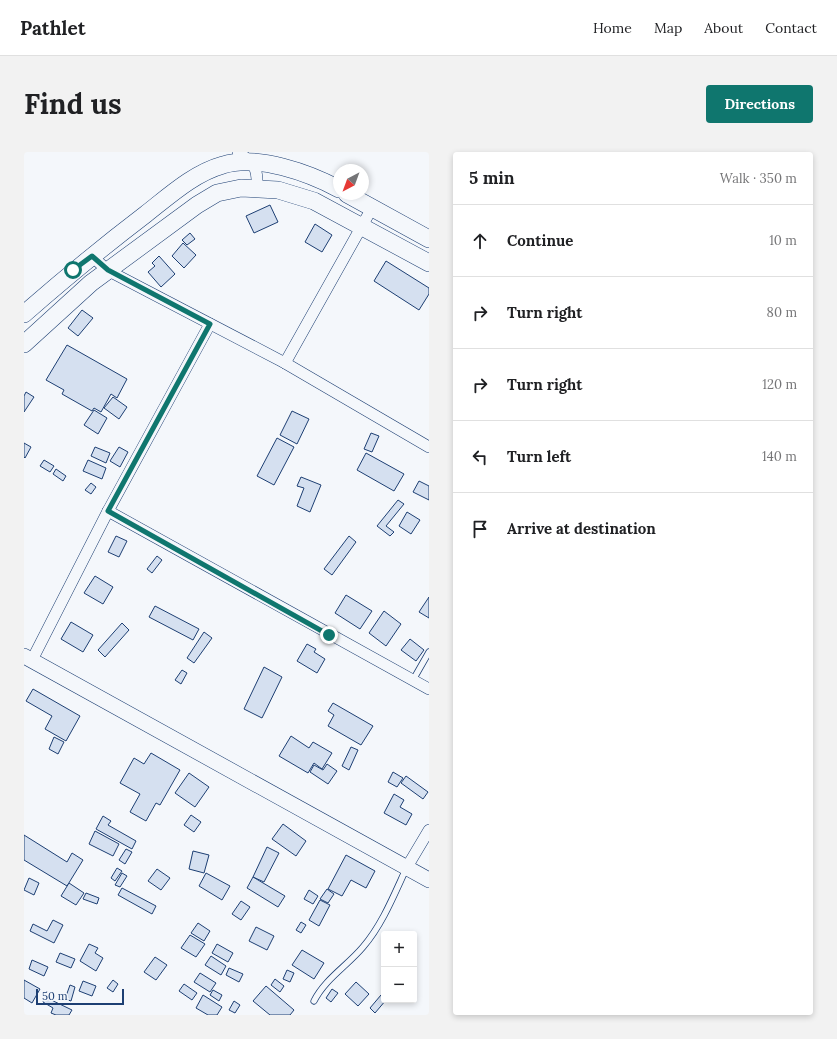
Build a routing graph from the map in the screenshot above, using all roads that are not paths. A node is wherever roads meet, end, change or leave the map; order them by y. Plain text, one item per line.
1 (245, 157) edge
2 (333, 187) edge
3 (257, 189) junction
4 (358, 200) edge
5 (372, 208) junction
6 (362, 227) junction
7 (429, 239) edge
8 (92, 256) junction
9 (429, 263) edge
10 (108, 270) junction
11 (24, 314) edge
12 (210, 324) junction
13 (24, 344) edge
14 (285, 363) junction
15 (429, 447) edge
16 (108, 511) junction
17 (429, 652) edge
18 (28, 658) edge
19 (413, 680) junction
20 (429, 689) edge
21 (429, 830) edge
22 (408, 867) junction
23 (429, 880) edge
24 (314, 1001) dead end

1 - 2 main road
1 - 3 street
1 - 8 main road
3 - 6 main road
3 - 10 main road
4 - 5 main road
5 - 6 street
5 - 7 main road
6 - 9 main road
6 - 14 street
8 - 10 street
8 - 11 main road
10 - 12 street
10 - 13 main road
12 - 14 street
12 - 16 street
14 - 15 street
16 - 18 street
16 - 19 street
17 - 19 lane
18 - 22 main road
19 - 20 street
21 - 22 street
22 - 23 main road
22 - 24 lane

